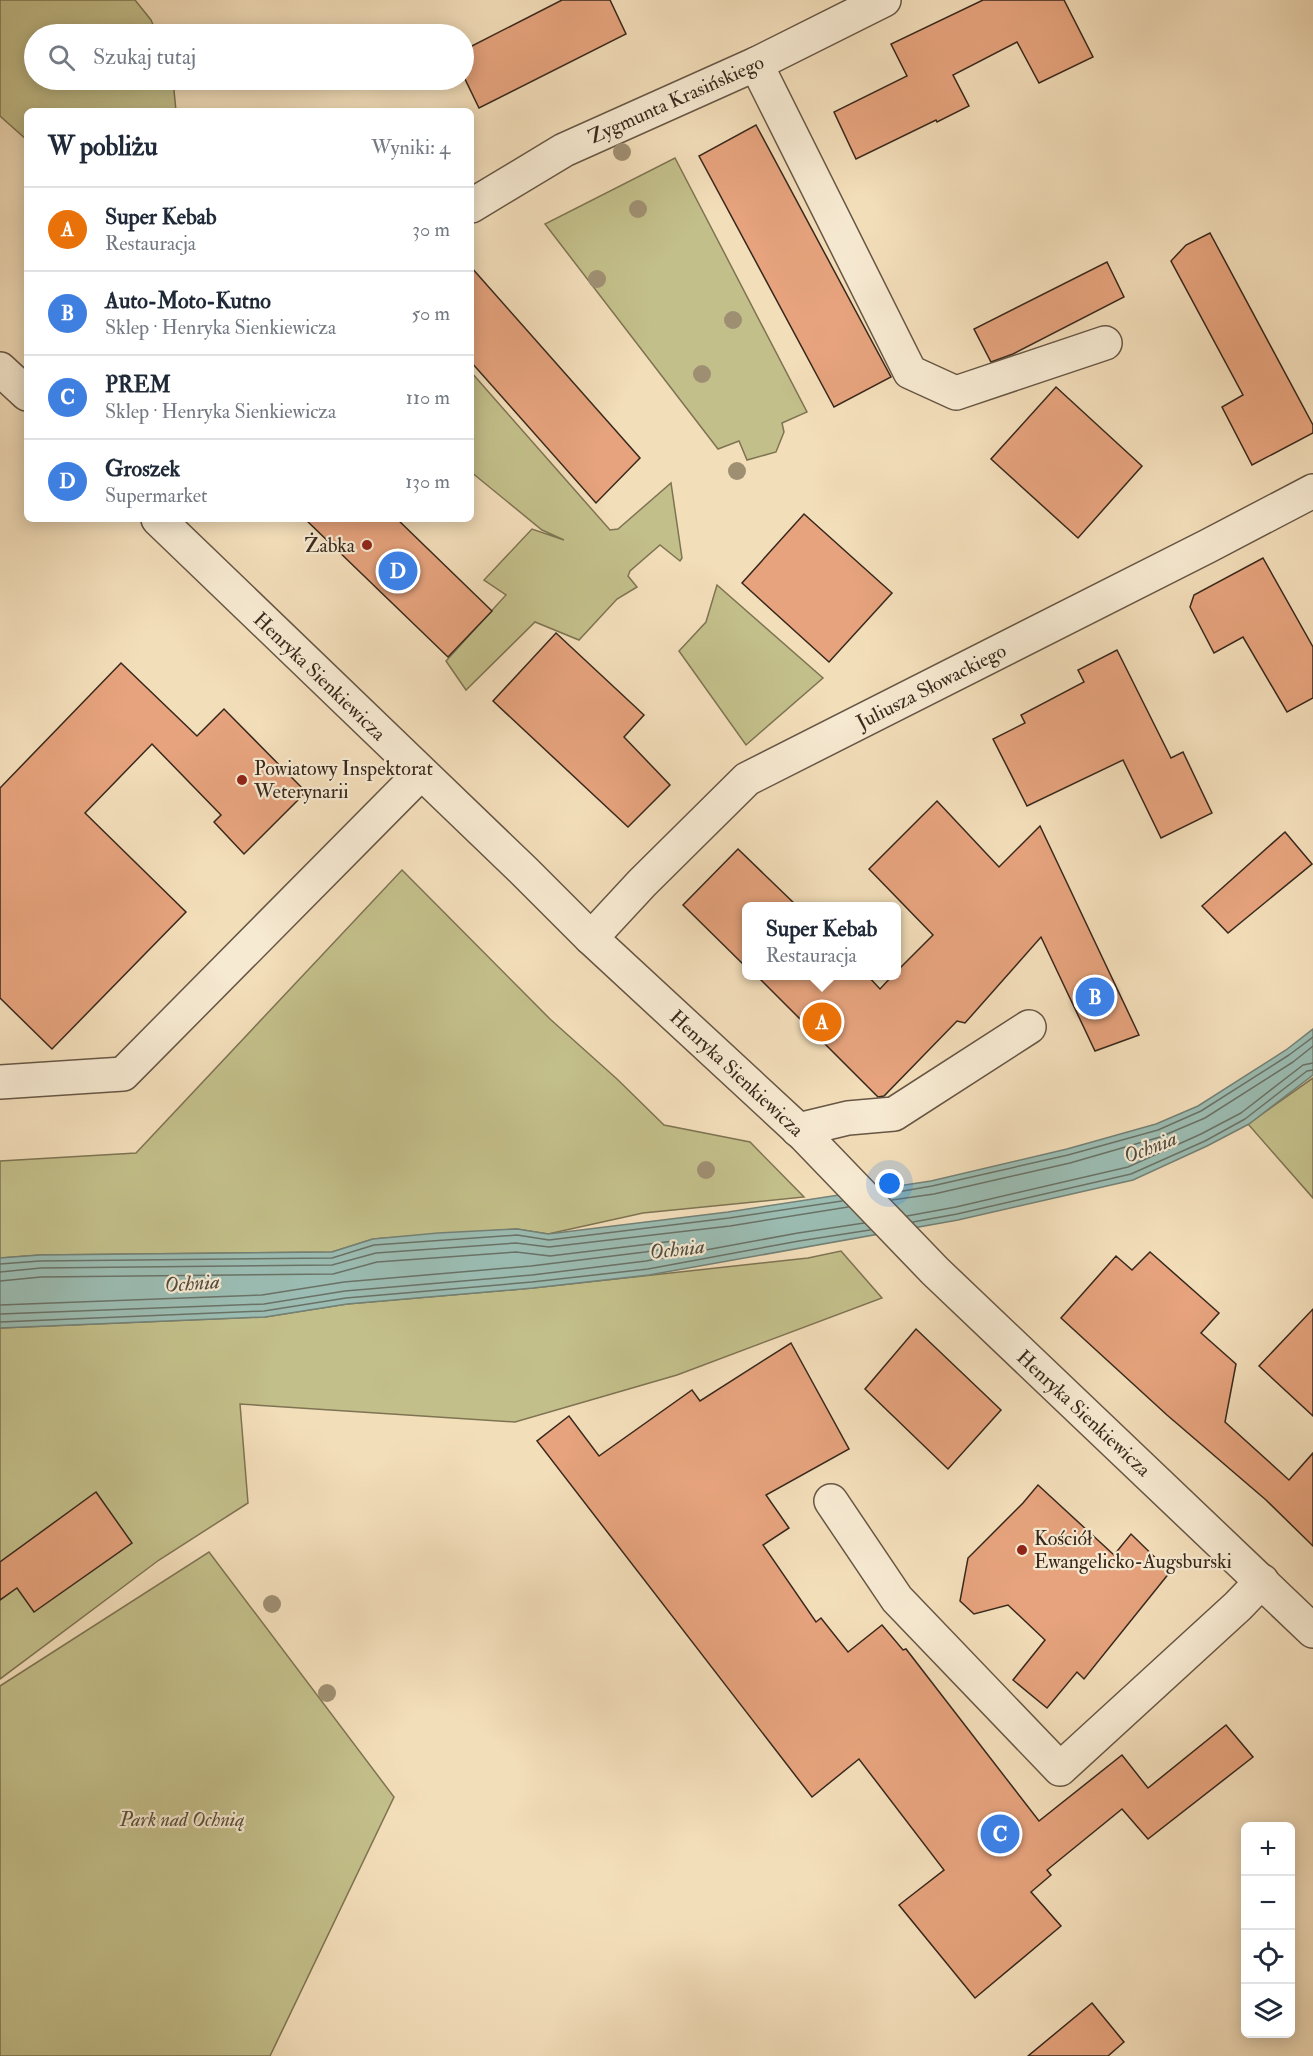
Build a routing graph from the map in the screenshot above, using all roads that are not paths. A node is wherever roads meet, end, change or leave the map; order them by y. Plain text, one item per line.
1 (884, 0) edge
2 (756, 64) junction
3 (474, 204) edge
4 (1105, 344) dead end
5 (0, 369) edge
6 (24, 391) edge
7 (1313, 490) edge
8 (161, 522) edge
9 (421, 773) junction
10 (591, 938) junction
11 (1029, 1027) dead end
12 (7, 1075) edge
13 (805, 1136) junction
14 (831, 1501) dead end
15 (1262, 1581) junction
16 (1313, 1631) edge

1 - 2 street, Zygmunta Krasińskiego
2 - 3 street, Zygmunta Krasińskiego
2 - 4 street
5 - 6 street
7 - 10 street, Juliusza Słowackiego
8 - 9 street, Henryka Sienkiewicza
9 - 10 street, Henryka Sienkiewicza
9 - 12 street
10 - 13 street, Henryka Sienkiewicza
11 - 13 street
13 - 15 street, Henryka Sienkiewicza
14 - 15 street
15 - 16 street, Henryka Sienkiewicza

